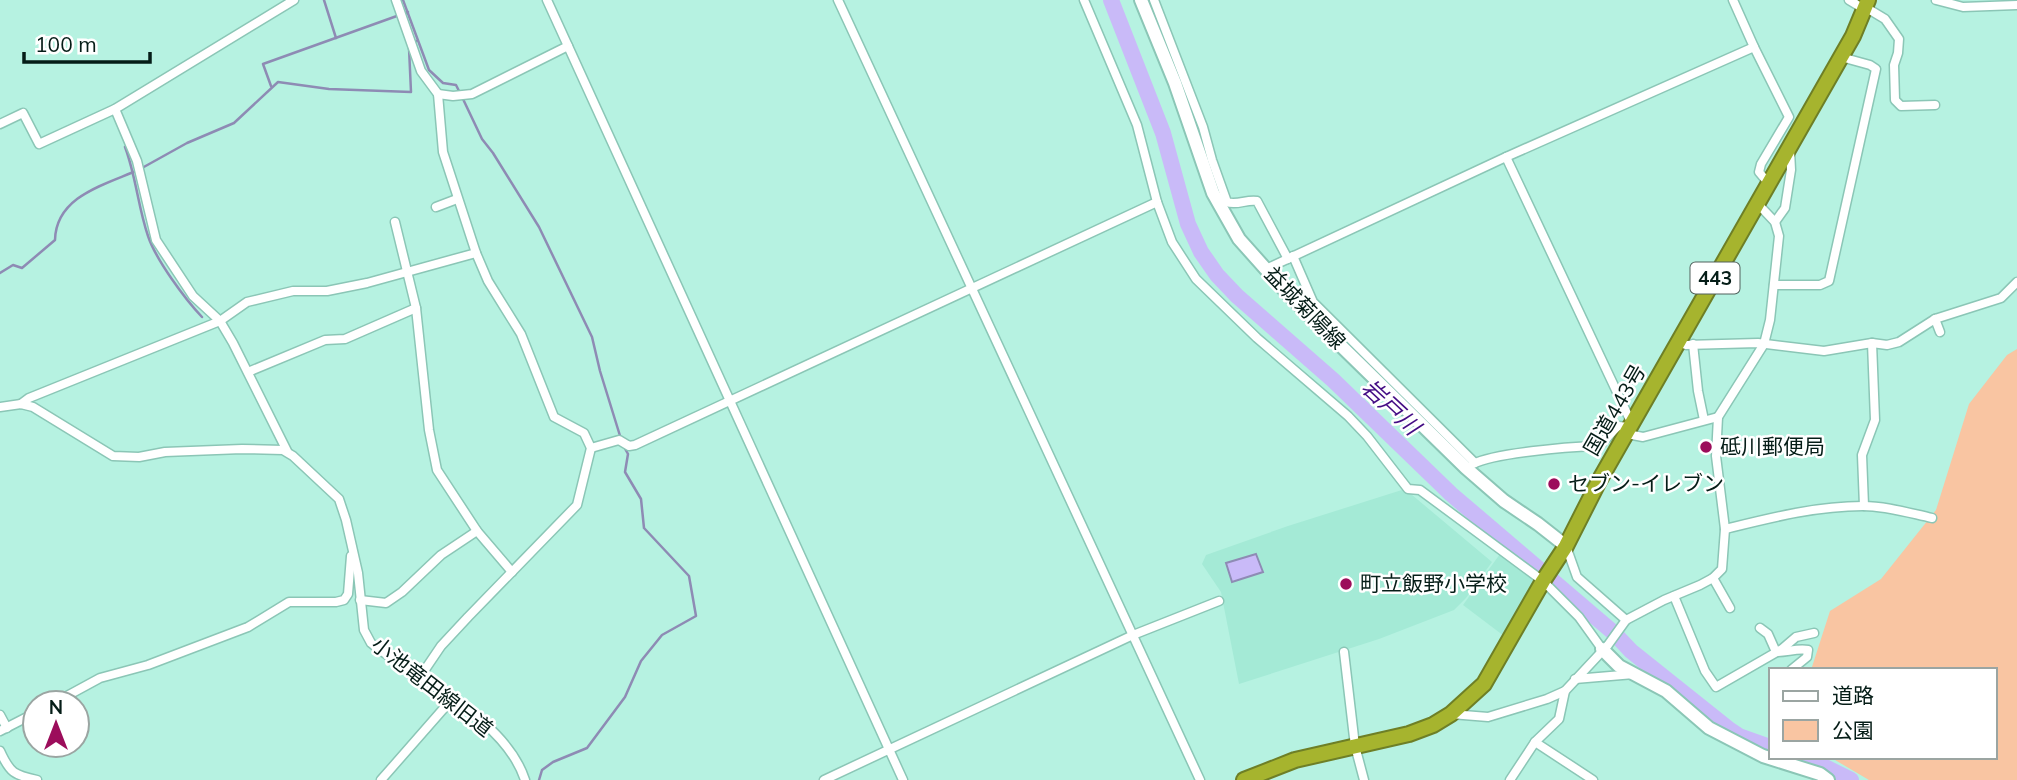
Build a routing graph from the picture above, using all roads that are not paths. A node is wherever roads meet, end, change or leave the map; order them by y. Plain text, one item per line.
1 (294, 0) edge
2 (396, 0) edge
3 (547, 0) edge
4 (838, 0) edge
5 (1084, 0) edge
6 (1141, 0) edge
7 (1154, 0) edge
8 (1733, 0) edge
9 (1849, 0) edge
10 (1936, 0) edge
11 (1866, 5) edge
12 (2017, 5) edge
13 (568, 46) junction
14 (1755, 47) junction
15 (1841, 57) junction
16 (438, 93) junction
17 (1936, 105) dead end
18 (115, 109) junction
19 (0, 124) edge
20 (1790, 147) junction
21 (1506, 157) junction
22 (1769, 184) junction
23 (457, 199) junction
24 (1157, 202) junction
25 (1758, 203) junction
26 (436, 207) dead end
27 (395, 222) dead end
28 (1776, 222) junction
29 (476, 253) junction
30 (1291, 257) junction
31 (1266, 268) junction
32 (408, 272) junction
33 (2017, 282) edge
34 (1774, 285) junction
35 (973, 286) junction
36 (416, 307) junction
37 (1935, 318) junction
38 (220, 321) junction
39 (1940, 332) dead end
40 (1686, 343) junction
41 (1872, 343) junction
42 (1764, 344) junction
43 (248, 372) junction
44 (731, 400) junction
45 (21, 404) junction
46 (0, 407) edge
47 (1718, 416) junction
48 (1704, 420) junction
49 (1630, 428) junction
50 (591, 448) junction
51 (293, 456) junction
52 (1471, 465) junction
53 (1864, 506) junction
54 (1932, 518) dead end
55 (1725, 529) junction
56 (477, 531) junction
57 (352, 545) junction
58 (1563, 551) junction
59 (512, 572) junction
60 (1713, 578) junction
61 (1543, 581) junction
62 (1675, 596) junction
63 (360, 600) junction
64 (1219, 601) dead end
65 (1730, 608) dead end
66 (1626, 620) junction
67 (1760, 628) dead end
68 (1814, 633) dead end
69 (1133, 635) junction
70 (1605, 647) junction
71 (1344, 652) dead end
72 (1776, 652) junction
73 (1793, 668) edge
74 (1634, 674) junction
75 (420, 677) junction
76 (1575, 680) junction
77 (80, 689) edge
78 (1565, 691) junction
79 (452, 699) junction
80 (1451, 714) junction
81 (0, 715) edge
82 (21, 721) edge
83 (4, 730) edge
84 (1535, 742) junction
85 (1355, 746) junction
86 (890, 748) junction
87 (0, 751) edge
88 (1769, 758) edge
89 (1772, 759) edge
90 (37, 780) edge
91 (380, 780) edge
92 (525, 780) edge
93 (824, 780) edge
94 (903, 780) edge
95 (1200, 780) edge
96 (1244, 780) edge
97 (1364, 780) edge
98 (1510, 780) edge
99 (1593, 780) edge
100 (1828, 780) edge

1 - 18 street
2 - 16 street
3 - 13 street
4 - 35 street
5 - 24 street
6 - 31 main road, 益城菊陽線
7 - 30 street
8 - 14 street
9 - 11 street
10 - 12 street
11 - 15 highway, 国道443号 / 443
11 - 17 street
13 - 16 street
13 - 44 street
14 - 21 street
14 - 22 street
15 - 20 highway, 国道443号 / 443
15 - 34 street
16 - 23 street
18 - 19 street
18 - 38 street, 小池竜田線旧道
20 - 22 highway, 国道443号 / 443
20 - 28 street
21 - 30 street
21 - 49 street
22 - 25 highway, 国道443号 / 443
23 - 26 street
23 - 29 street
24 - 35 street
24 - 61 street
25 - 28 street
25 - 40 highway, 国道443号 / 443
27 - 32 street
28 - 34 street
29 - 32 street
29 - 50 street
30 - 31 street
30 - 52 street
31 - 52 main road, 益城菊陽線
32 - 36 street
32 - 38 street
33 - 37 street
34 - 42 street
35 - 44 street
35 - 69 street
36 - 43 street
36 - 56 street
37 - 39 street
37 - 41 street
38 - 43 street, 小池竜田線旧道
38 - 45 street
40 - 42 street
40 - 48 street
40 - 49 highway, 国道443号 / 443
41 - 42 street
41 - 53 street
42 - 47 street
43 - 51 street, 小池竜田線旧道
44 - 50 street
44 - 86 street
45 - 46 street
45 - 51 street
47 - 48 street
47 - 55 street
48 - 49 street
49 - 52 street
49 - 58 highway, 国道443号 / 443
50 - 59 street
51 - 57 street, 小池竜田線旧道
52 - 58 main road, 益城菊陽線
53 - 54 street
53 - 55 street
55 - 60 street
56 - 59 street
56 - 63 street
57 - 63 street, 小池竜田線旧道
57 - 77 street
58 - 61 highway, 国道443号 / 443
58 - 66 street
59 - 75 street
60 - 62 street
60 - 65 street
61 - 70 street
61 - 80 highway, 国道443号 / 443
62 - 66 street
62 - 72 street
63 - 75 street, 小池竜田線旧道
64 - 69 street
66 - 70 street
67 - 72 street
68 - 72 street
69 - 86 street
69 - 95 street
70 - 74 main road
70 - 76 street
71 - 85 street
72 - 73 street
74 - 76 street
74 - 88 main road
75 - 79 street, 小池竜田線旧道
76 - 78 street
78 - 80 street
78 - 84 street
79 - 91 street
79 - 92 street, 小池竜田線旧道
80 - 85 highway, 国道443号 / 443
81 - 83 street
82 - 83 street
84 - 98 street
84 - 99 street
85 - 96 highway, 国道443号 / 443
85 - 97 street
86 - 93 street
86 - 94 street
87 - 90 street
89 - 100 main road

